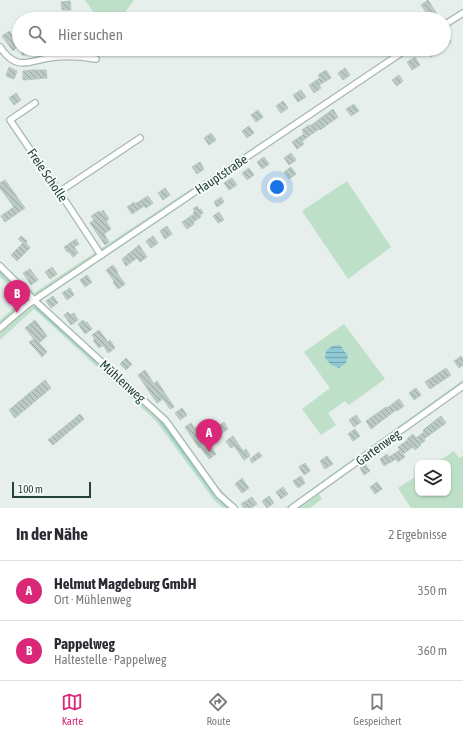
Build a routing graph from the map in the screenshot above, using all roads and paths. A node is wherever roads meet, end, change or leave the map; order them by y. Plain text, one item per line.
1 (463, 13) edge
2 (451, 21) edge
3 (0, 47) edge
4 (397, 56) edge
5 (96, 59) dead end
6 (35, 103) dead end
7 (140, 138) dead end
8 (59, 192) junction
9 (101, 255) junction
10 (0, 266) edge
11 (34, 300) junction
12 (0, 328) edge
13 (463, 386) edge
14 (234, 508) edge
15 (292, 508) edge

1 - 2 street
3 - 5 street
4 - 9 street, Hauptstraße
6 - 8 street, Freie Scholle
7 - 8 street
8 - 9 street, Freie Scholle
9 - 11 street, Hauptstraße
10 - 11 street, Mühlenweg
11 - 12 street, Hauptstraße
11 - 14 street, Mühlenweg
13 - 15 street, Gartenweg

